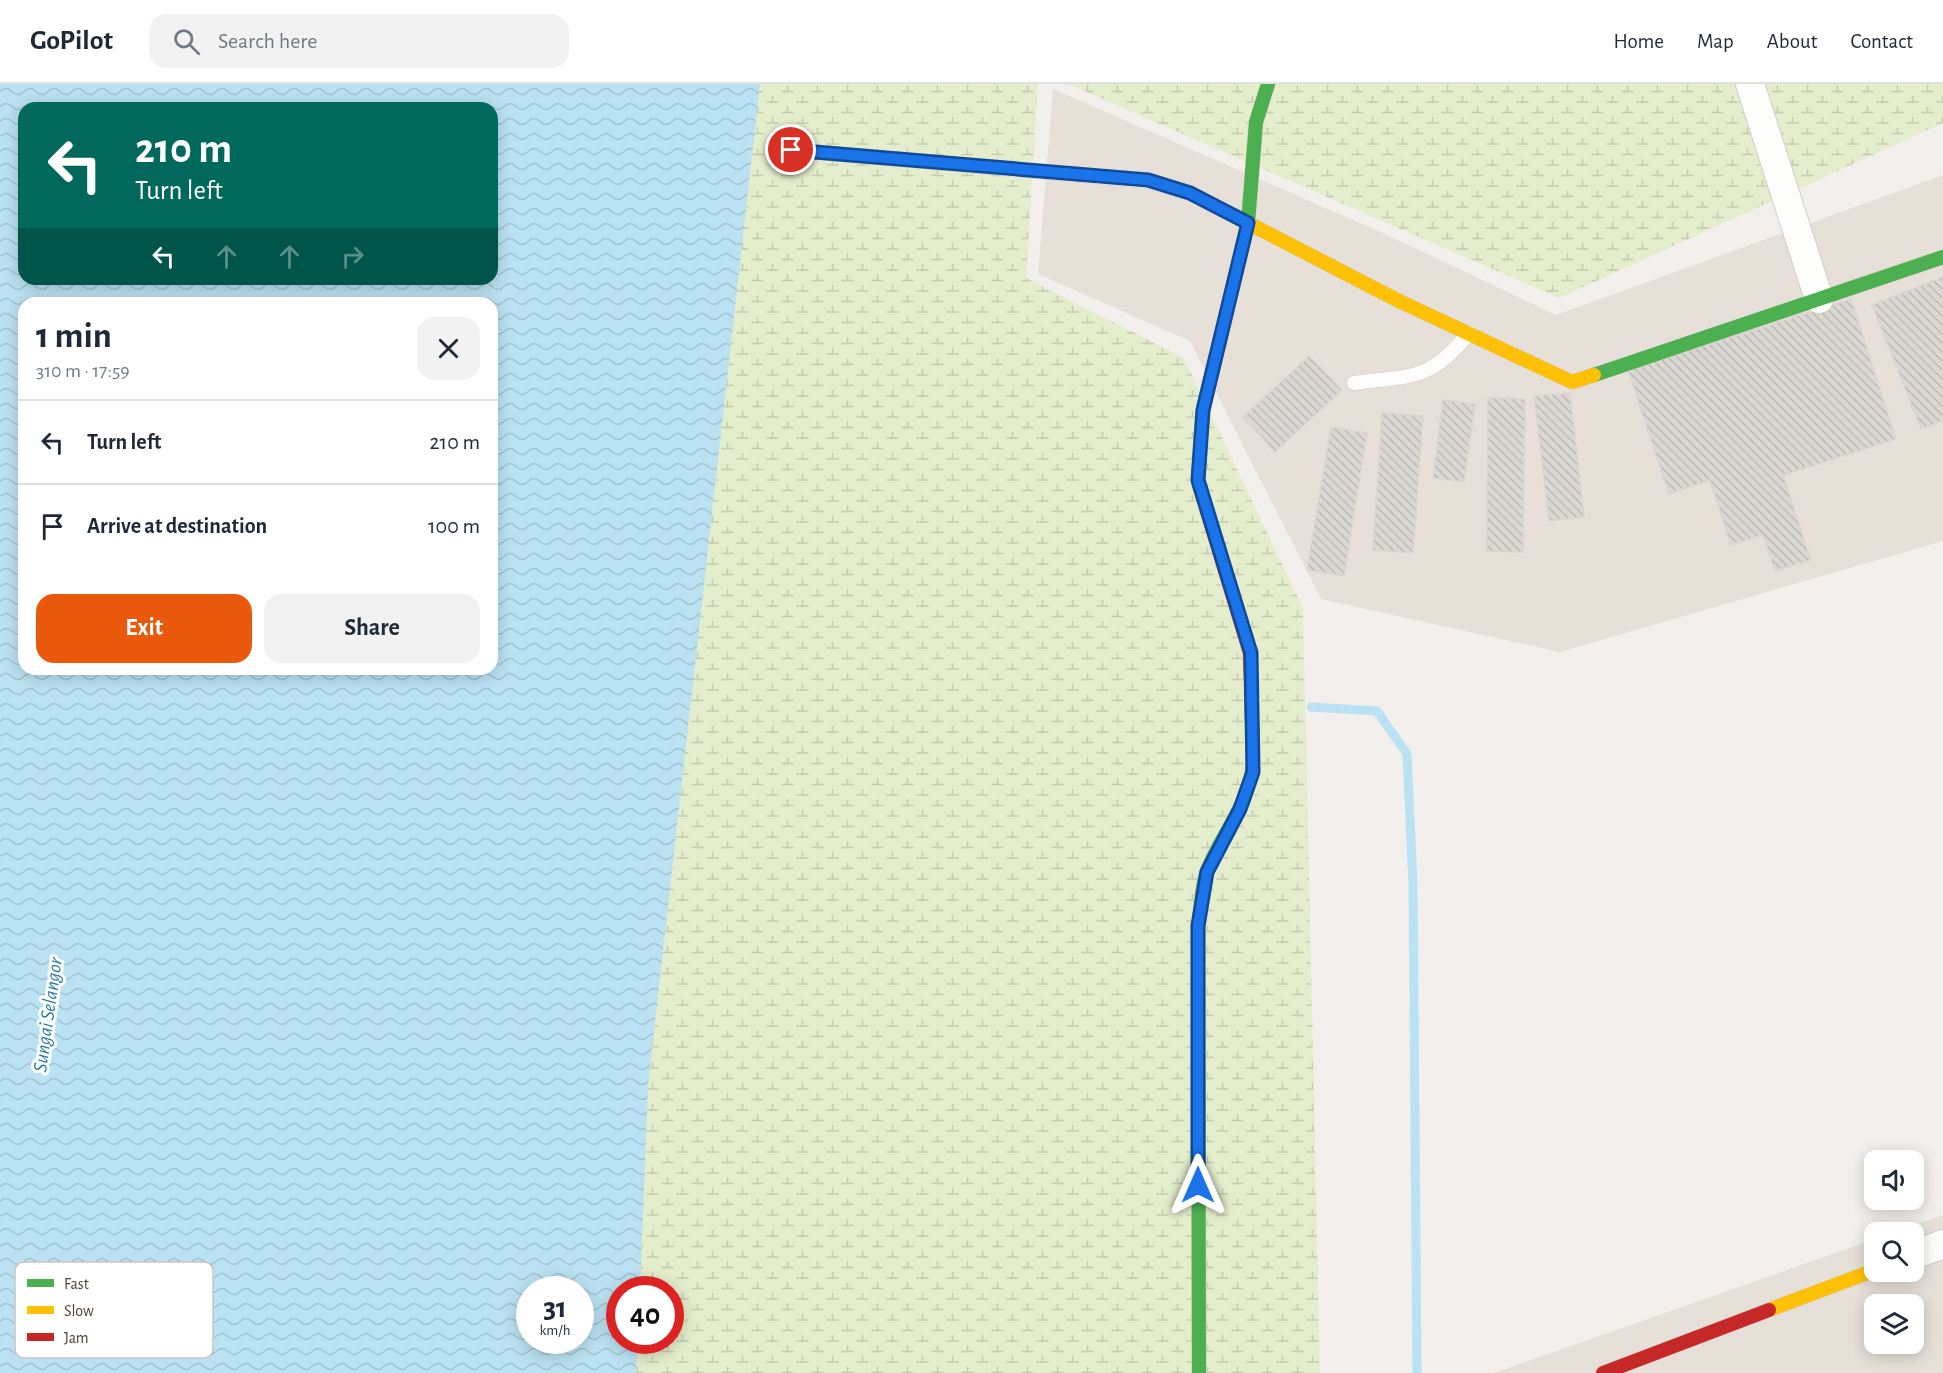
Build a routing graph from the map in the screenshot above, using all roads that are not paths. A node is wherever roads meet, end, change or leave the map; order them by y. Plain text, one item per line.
1 (1268, 84) edge
2 (1750, 84) edge
3 (791, 150) dead end
4 (1248, 223) junction
5 (1943, 257) edge
6 (1819, 299) junction
7 (1469, 333) junction
8 (1353, 383) dead end
9 (1943, 1244) edge
10 (1924, 1251) edge
11 (1864, 1274) edge
12 (1199, 1373) edge
13 (1603, 1373) edge

1 - 4 street
2 - 6 street
3 - 4 lane
4 - 7 street
4 - 12 street
5 - 6 street
6 - 7 street
7 - 8 lane
9 - 10 street
11 - 13 street

